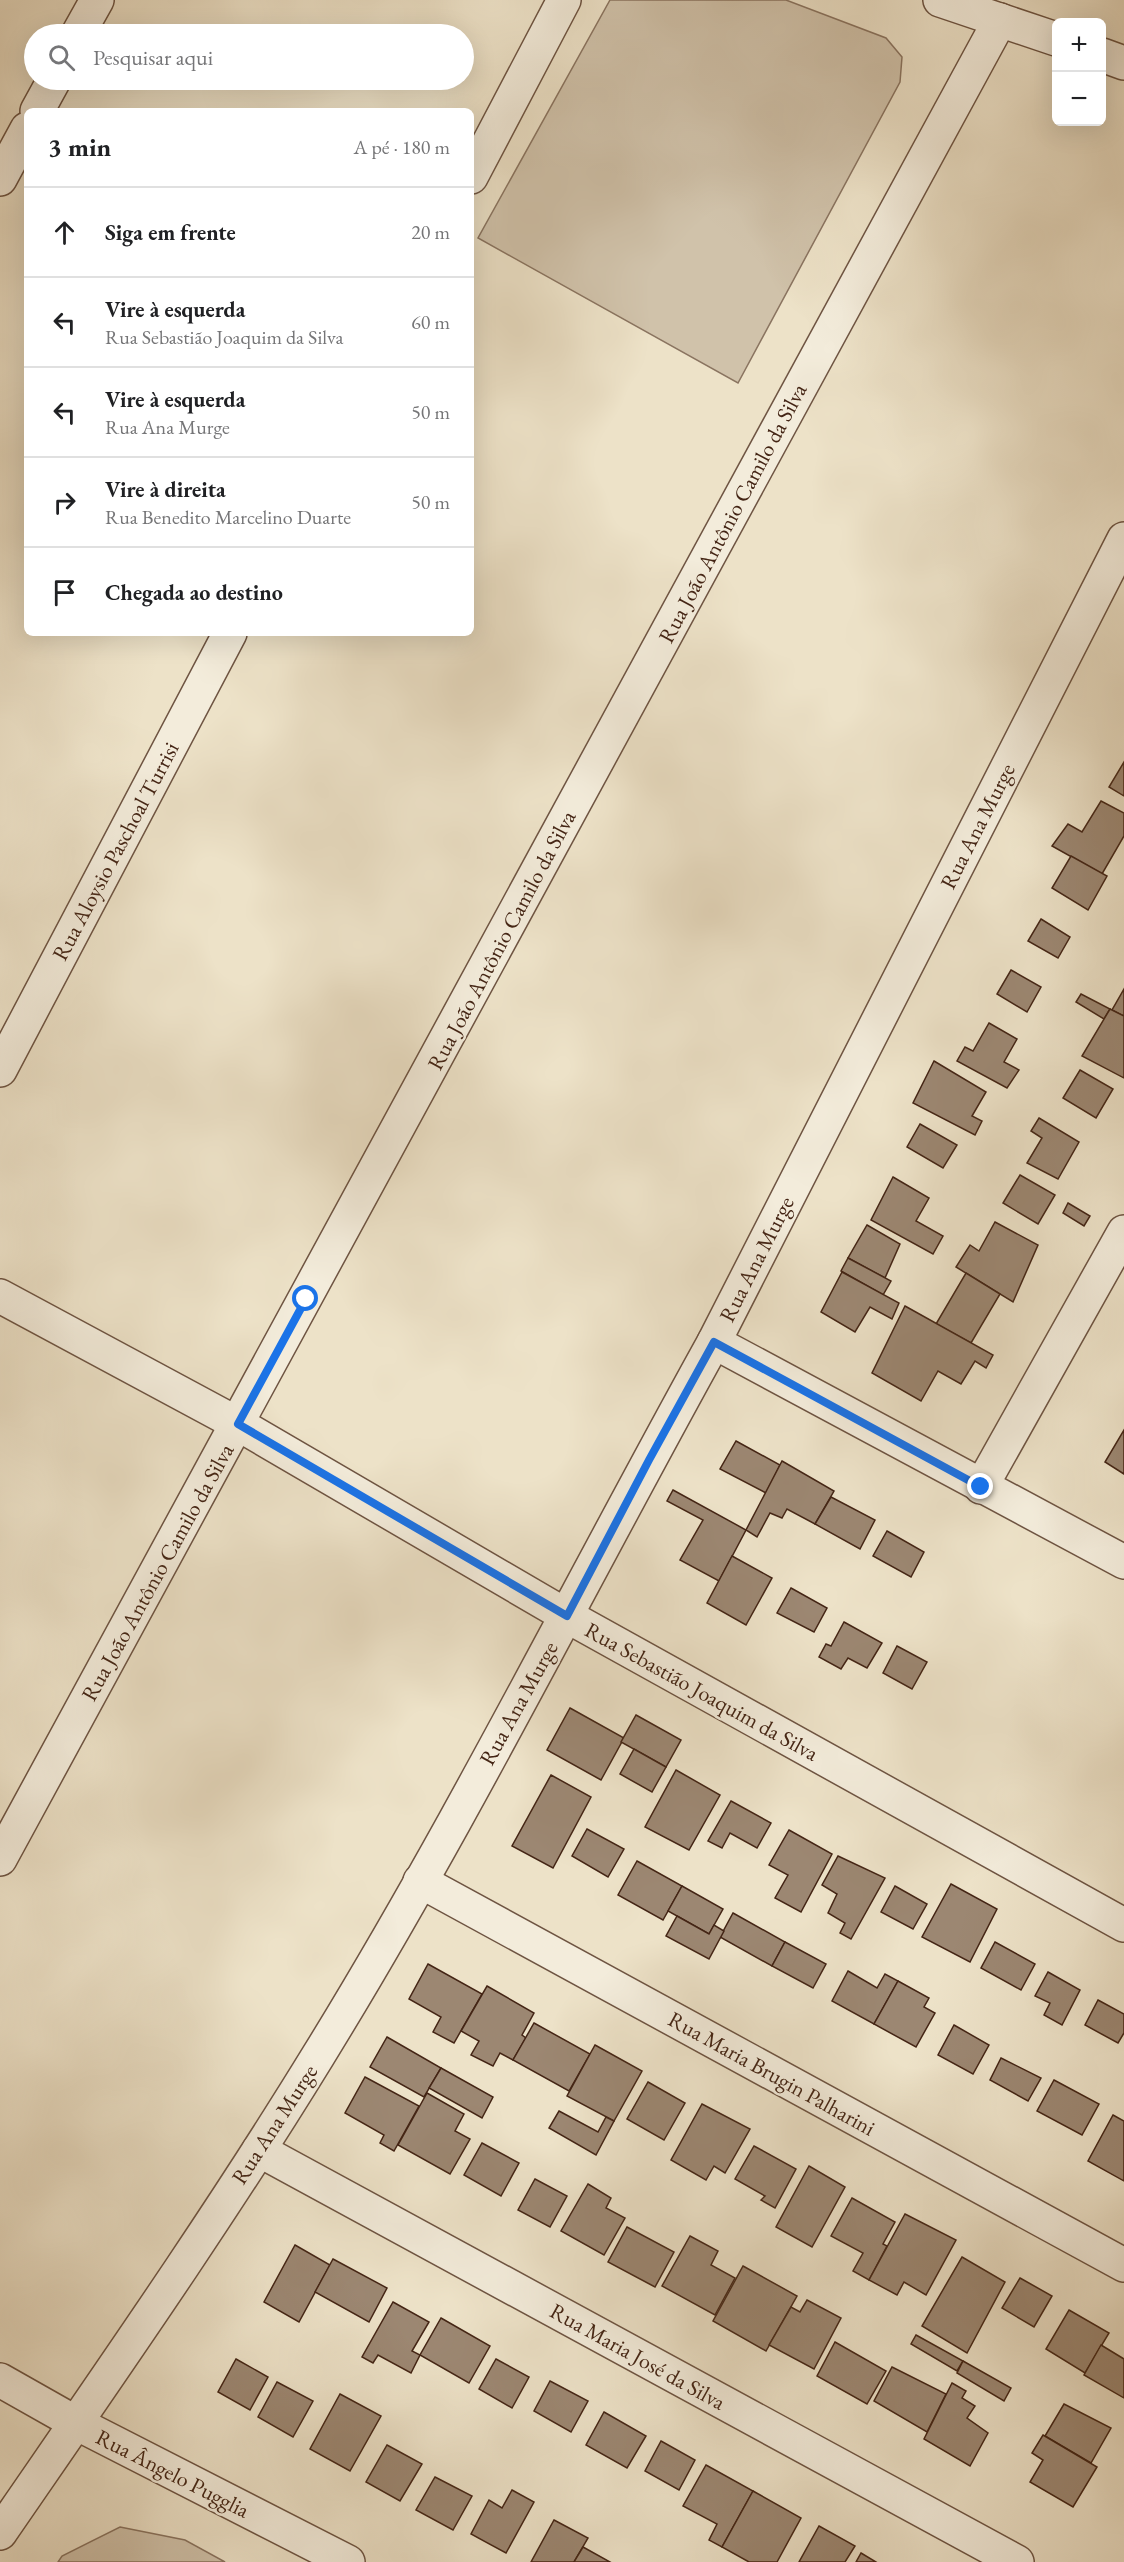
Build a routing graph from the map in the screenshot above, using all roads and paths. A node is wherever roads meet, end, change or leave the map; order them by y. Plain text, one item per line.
1 (96, 0) edge
2 (564, 0) edge
3 (940, 0) edge
4 (1000, 20) junction
5 (83, 24) edge
6 (1052, 38) edge
7 (1106, 57) edge
8 (1124, 63) edge
9 (49, 90) edge
10 (39, 108) edge
11 (24, 135) edge
12 (474, 171) edge
13 (0, 179) edge
14 (1124, 539) edge
15 (228, 636) edge
16 (0, 1070) edge
17 (1124, 1232) edge
18 (0, 1296) edge
19 (714, 1342) junction
20 (238, 1424) junction
21 (981, 1487) junction
22 (1124, 1562) edge
23 (567, 1616) junction
24 (0, 1859) edge
25 (420, 1881) junction
26 (1124, 1925) edge
27 (259, 2150) junction
28 (1124, 2265) edge
29 (0, 2380) edge
30 (76, 2423) junction
31 (0, 2533) edge
32 (348, 2562) edge
33 (1017, 2562) edge

1 - 5 street
2 - 12 street
3 - 4 street
4 - 6 street
4 - 20 street, Rua João Antônio Camilo da Silva
7 - 8 street
9 - 10 street
11 - 13 street
14 - 19 street, Rua Ana Murge
15 - 16 street, Rua Aloysio Paschoal Turrisi
17 - 21 street
18 - 20 street, Rua Sebastião Joaquim da Silva
19 - 21 street
19 - 23 street, Rua Ana Murge
20 - 23 street, Rua Sebastião Joaquim da Silva
20 - 24 street, Rua João Antônio Camilo da Silva
21 - 22 street
23 - 25 street, Rua Ana Murge
23 - 26 street, Rua Sebastião Joaquim da Silva
25 - 27 street, Rua Ana Murge
25 - 28 street, Rua Maria Brugin Palharini
27 - 30 street, Rua Ana Murge
27 - 33 street, Rua Maria José da Silva
29 - 30 street, Rua Ângelo Pugglia
30 - 31 street, Rua Ana Murge
30 - 32 street, Rua Ângelo Pugglia

